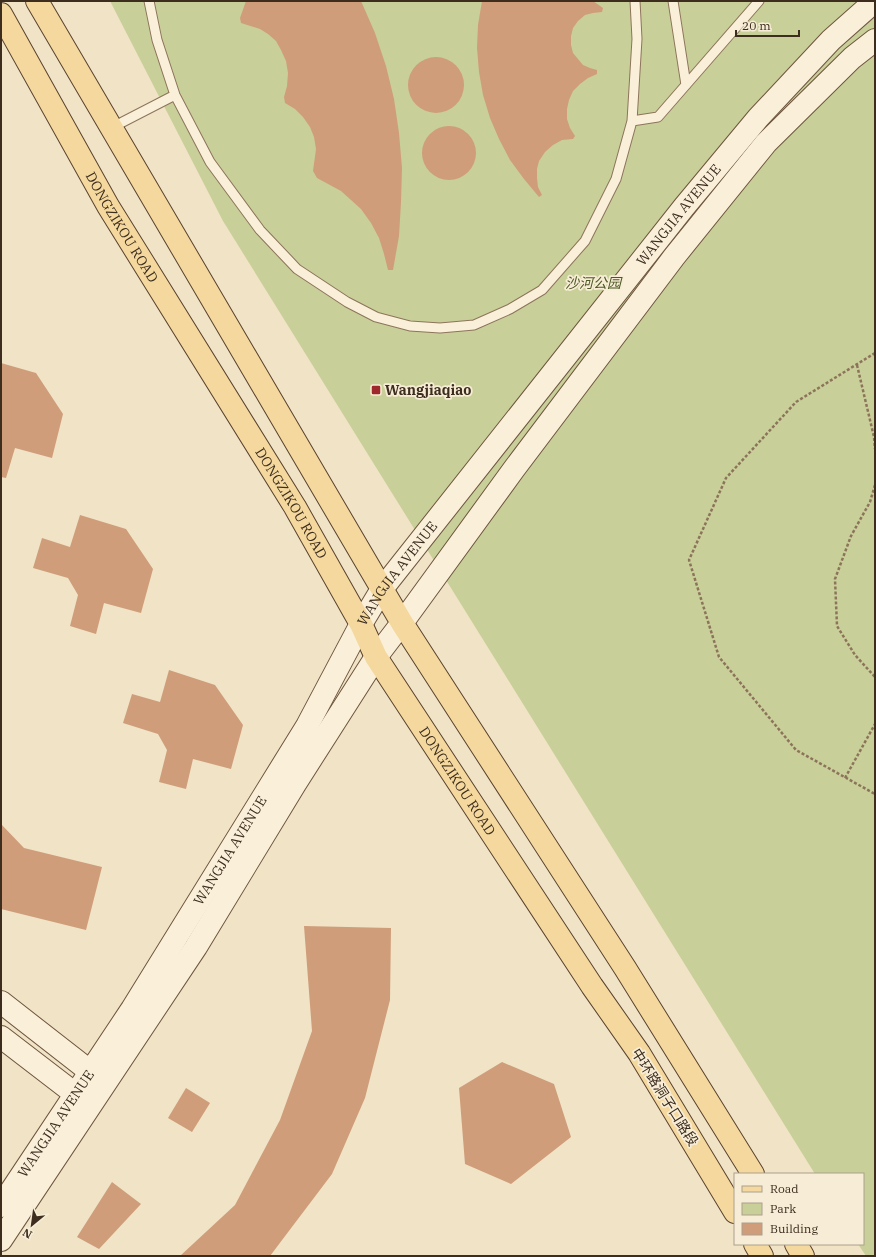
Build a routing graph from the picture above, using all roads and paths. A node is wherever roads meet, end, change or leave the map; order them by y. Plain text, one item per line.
1 (36, 1) edge
2 (149, 1) edge
3 (635, 1) edge
4 (759, 1) edge
5 (874, 1) edge
6 (675, 2) edge
7 (1, 14) edge
8 (875, 40) edge
9 (686, 85) junction
10 (175, 95) junction
11 (632, 121) junction
12 (111, 128) junction
13 (875, 354) edge
14 (857, 365) junction
15 (875, 449) edge
16 (875, 485) edge
17 (382, 589) junction
18 (361, 624) junction
19 (402, 624) junction
20 (376, 657) junction
21 (875, 677) edge
22 (875, 724) edge
23 (845, 778) junction
24 (875, 794) edge
25 (592, 986) joint
26 (1, 1002) edge
27 (1, 1036) edge
28 (98, 1077) junction
29 (83, 1099) junction
30 (752, 1173) edge
31 (1, 1206) edge
32 (734, 1210) edge
33 (1, 1240) edge
34 (756, 1245) edge
35 (797, 1245) edge
36 (762, 1256) edge
37 (803, 1256) edge

1 - 12 main road
2 - 10 lane
3 - 11 lane
4 - 9 lane
5 - 17 main road, WANGJIA AVENUE
6 - 9 lane
7 - 18 main road, DONGZIKOU ROAD
8 - 19 main road, WANGJIA AVENUE
9 - 11 lane
10 - 11 lane
10 - 12 lane
12 - 17 main road
13 - 14 path
14 - 15 path
14 - 23 path
16 - 21 path
17 - 18 main road, WANGJIA AVENUE
17 - 19 main road
18 - 20 main road, DONGZIKOU ROAD
18 - 28 main road, WANGJIA AVENUE
19 - 20 main road, WANGJIA AVENUE
19 - 30 main road
20 - 25 main road, DONGZIKOU ROAD
20 - 28 main road, WANGJIA AVENUE
22 - 23 path
23 - 24 path
25 - 32 main road, 中环路洞子口路段
26 - 28 main road
27 - 29 main road
28 - 29 main road, WANGJIA AVENUE
29 - 31 main road, WANGJIA AVENUE
29 - 33 main road, WANGJIA AVENUE
34 - 36 main road
35 - 37 main road

